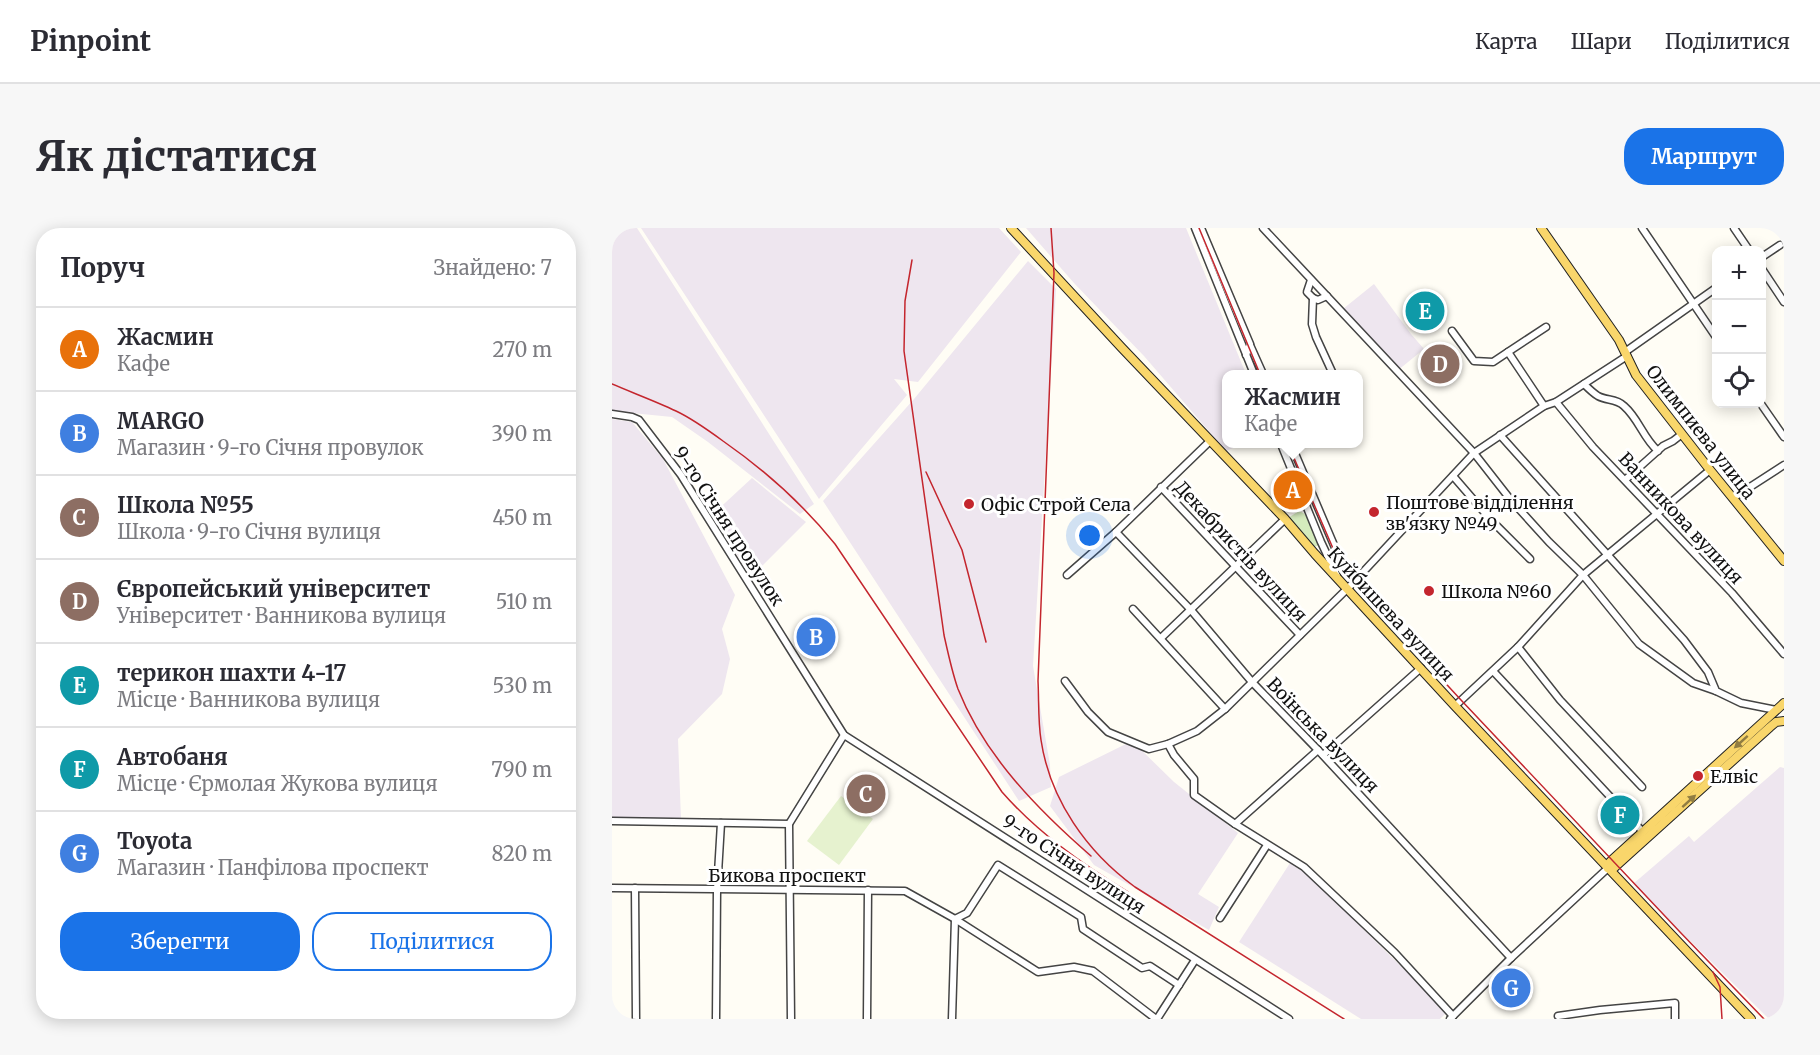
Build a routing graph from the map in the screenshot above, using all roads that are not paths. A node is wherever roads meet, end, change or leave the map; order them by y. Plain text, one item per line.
1 (1011, 228) edge
2 (1263, 228) edge
3 (1541, 228) edge
4 (1642, 228) edge
5 (1734, 228) edge
6 (1198, 229) edge
7 (1780, 245) dead end
8 (1746, 246) edge
9 (1766, 254) edge
10 (1766, 275) edge
11 (1311, 280) junction
12 (1712, 291) edge
13 (1327, 296) junction
14 (1313, 298) junction
15 (1784, 302) edge
16 (1694, 304) junction
17 (1546, 327) dead end
18 (1452, 331) dead end
19 (1712, 331) edge
20 (1250, 344) junction
21 (1509, 352) junction
22 (1626, 354) junction
23 (1246, 355) junction
24 (1252, 370) edge
25 (1261, 370) edge
26 (1331, 370) edge
27 (1584, 384) junction
28 (1556, 402) junction
29 (1544, 406) junction
30 (1764, 408) edge
31 (612, 414) edge
32 (1682, 434) junction
33 (1500, 435) junction
34 (1784, 437) edge
35 (1210, 441) junction
36 (1283, 448) edge
37 (1294, 448) edge
38 (1658, 451) junction
39 (1474, 453) junction
40 (1784, 465) edge
41 (1710, 470) junction
42 (1453, 476) junction
43 (1625, 480) junction
44 (1161, 487) junction
45 (1733, 498) junction
46 (1657, 514) junction
47 (1285, 519) junction
48 (1116, 532) junction
49 (1608, 554) junction
50 (1530, 559) dead end
51 (1784, 561) edge
52 (1236, 567) junction
53 (1067, 575) dead end
54 (1582, 575) junction
55 (1339, 579) junction
56 (1355, 581) junction
57 (1347, 589) junction
58 (1133, 609) dead end
59 (1191, 610) junction
60 (1300, 635) junction
61 (1161, 638) junction
62 (1518, 647) junction
63 (1784, 654) edge
64 (1421, 668) junction
65 (1493, 671) junction
66 (1065, 681) dead end
67 (1252, 682) junction
68 (1716, 691) junction
69 (1784, 703) edge
70 (1455, 705) junction
71 (1225, 709) junction
72 (1776, 710) junction
73 (1784, 721) edge
74 (844, 735) junction
75 (1168, 744) junction
76 (1321, 753) junction
77 (1642, 787) dead end
78 (612, 821) edge
79 (721, 823) junction
80 (789, 824) junction
81 (1235, 824) junction
82 (1643, 832) junction
83 (1268, 845) junction
84 (1611, 868) junction
85 (612, 888) edge
86 (635, 888) junction
87 (717, 890) junction
88 (791, 890) junction
89 (868, 890) junction
90 (1220, 918) dead end
91 (955, 919) junction
92 (1511, 958) junction
93 (1195, 960) junction
94 (1179, 985) junction
95 (1558, 1016) dead end
96 (1451, 1018) edge
97 (636, 1019) edge
98 (716, 1019) edge
99 (791, 1019) edge
100 (867, 1019) edge
101 (952, 1019) edge
102 (1156, 1019) edge
103 (1289, 1019) edge
104 (1675, 1019) edge
105 (1751, 1019) edge

1 - 35 main road, Куйбишева вулиця
2 - 11 street
3 - 22 main road, Олимпиева улица
4 - 16 street
5 - 8 street
6 - 20 street
6 - 23 street
7 - 9 street
10 - 15 street
11 - 13 street
11 - 14 street
12 - 16 street
13 - 14 street
13 - 39 street
14 - 26 street
16 - 19 street
16 - 22 street
17 - 21 street
18 - 21 street
20 - 23 street
20 - 25 street
21 - 29 street
22 - 27 street
22 - 32 main road, Олимпиева улица
23 - 24 street
27 - 28 street
27 - 38 street
28 - 29 street
28 - 43 street, Ванникова вулиця
29 - 33 street
30 - 34 street
31 - 74 street, 9-го Січня провулок
32 - 38 street
32 - 41 main road, Олимпиева улица
33 - 39 street
33 - 49 street
35 - 44 street
35 - 47 main road, Куйбишева вулиця
36 - 55 street
37 - 56 street
38 - 43 street
39 - 42 street
39 - 54 street
40 - 45 street
41 - 45 main road, Олимпиева улица
41 - 46 street
42 - 50 street
42 - 56 street
43 - 46 street, Ванникова вулиця
44 - 48 street
44 - 52 street, Декабристів вулиця
45 - 51 main road, Олимпиева улица
46 - 49 street
46 - 63 street, Ванникова вулиця
47 - 52 street
47 - 55 main road, Куйбишева вулиця
48 - 53 street
48 - 59 street, Воїнська вулиця
49 - 54 street
49 - 68 street
52 - 59 street
52 - 60 street, Декабристів вулиця
54 - 62 street
54 - 68 street
55 - 57 main road, Куйбишева вулиця
56 - 57 street
57 - 60 street
57 - 64 main road, Куйбишева вулиця
58 - 61 street
59 - 61 street
59 - 67 street, Воїнська вулиця
60 - 67 street
61 - 71 street
62 - 65 street
62 - 77 street
64 - 70 main road, Куйбишева вулиця
64 - 76 street
65 - 70 street
65 - 82 street
66 - 75 street
67 - 71 street
67 - 76 street, Воїнська вулиця
68 - 72 street
69 - 72 main road
70 - 84 main road, Куйбишева вулиця
71 - 75 street
72 -> 82 main road
84 -> 73 main road
74 - 80 street
74 - 93 street, 9-го Січня вулиця
75 - 81 street
76 - 81 street
76 - 92 street, Воїнська вулиця
78 - 79 street
79 - 80 street
79 - 87 street
80 - 88 street
81 - 83 street
82 - 84 main road
83 - 90 street
83 - 96 street
84 - 92 street
84 - 105 main road, Куйбишева вулиця
85 - 86 street, Бикова проспект
86 - 87 street, Бикова проспект
86 - 97 street
87 - 88 street, Бикова проспект
87 - 98 street
88 - 89 street, Бикова проспект
88 - 99 street
89 - 91 street, Бикова проспект
89 - 100 street
91 - 94 street
91 - 101 street
91 - 102 street, Бикова проспект
92 - 96 street
93 - 94 street
93 - 103 street, 9-го Січня вулиця
94 - 102 street
95 - 104 street

